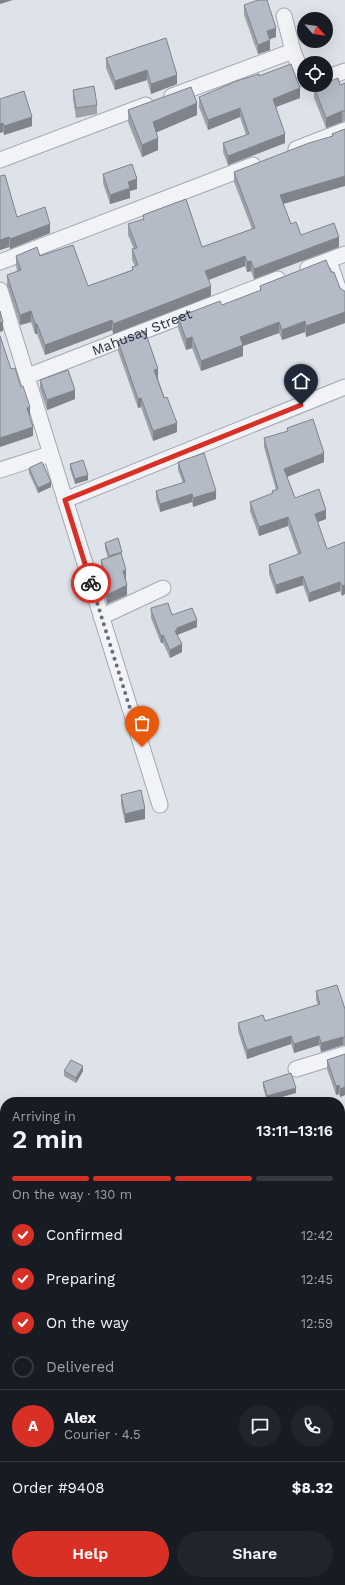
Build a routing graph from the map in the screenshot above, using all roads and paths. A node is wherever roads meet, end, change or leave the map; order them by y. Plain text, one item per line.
1 (284, 16) dead end
2 (294, 52) junction
3 (297, 60) edge
4 (345, 71) edge
5 (333, 75) edge
6 (345, 130) edge
7 (286, 152) edge
8 (0, 160) edge
9 (264, 161) edge
10 (338, 257) edge
11 (0, 262) edge
12 (0, 290) edge
13 (345, 297) edge
14 (6, 329) edge
15 (28, 376) junction
16 (345, 387) edge
17 (50, 454) junction
18 (0, 470) edge
19 (65, 500) junction
20 (163, 588) dead end
21 (101, 618) junction
22 (160, 805) dead end
23 (345, 1054) edge
24 (296, 1069) dead end

1 - 2 street
2 - 3 street
2 - 8 street
4 - 5 street
6 - 7 street
9 - 11 street
10 - 13 lane
10 - 15 street, Mahusay Street
12 - 14 street
14 - 15 street
15 - 17 street
16 - 19 street
17 - 18 street
17 - 19 street
19 - 21 street
20 - 21 street
21 - 22 street
23 - 24 street

